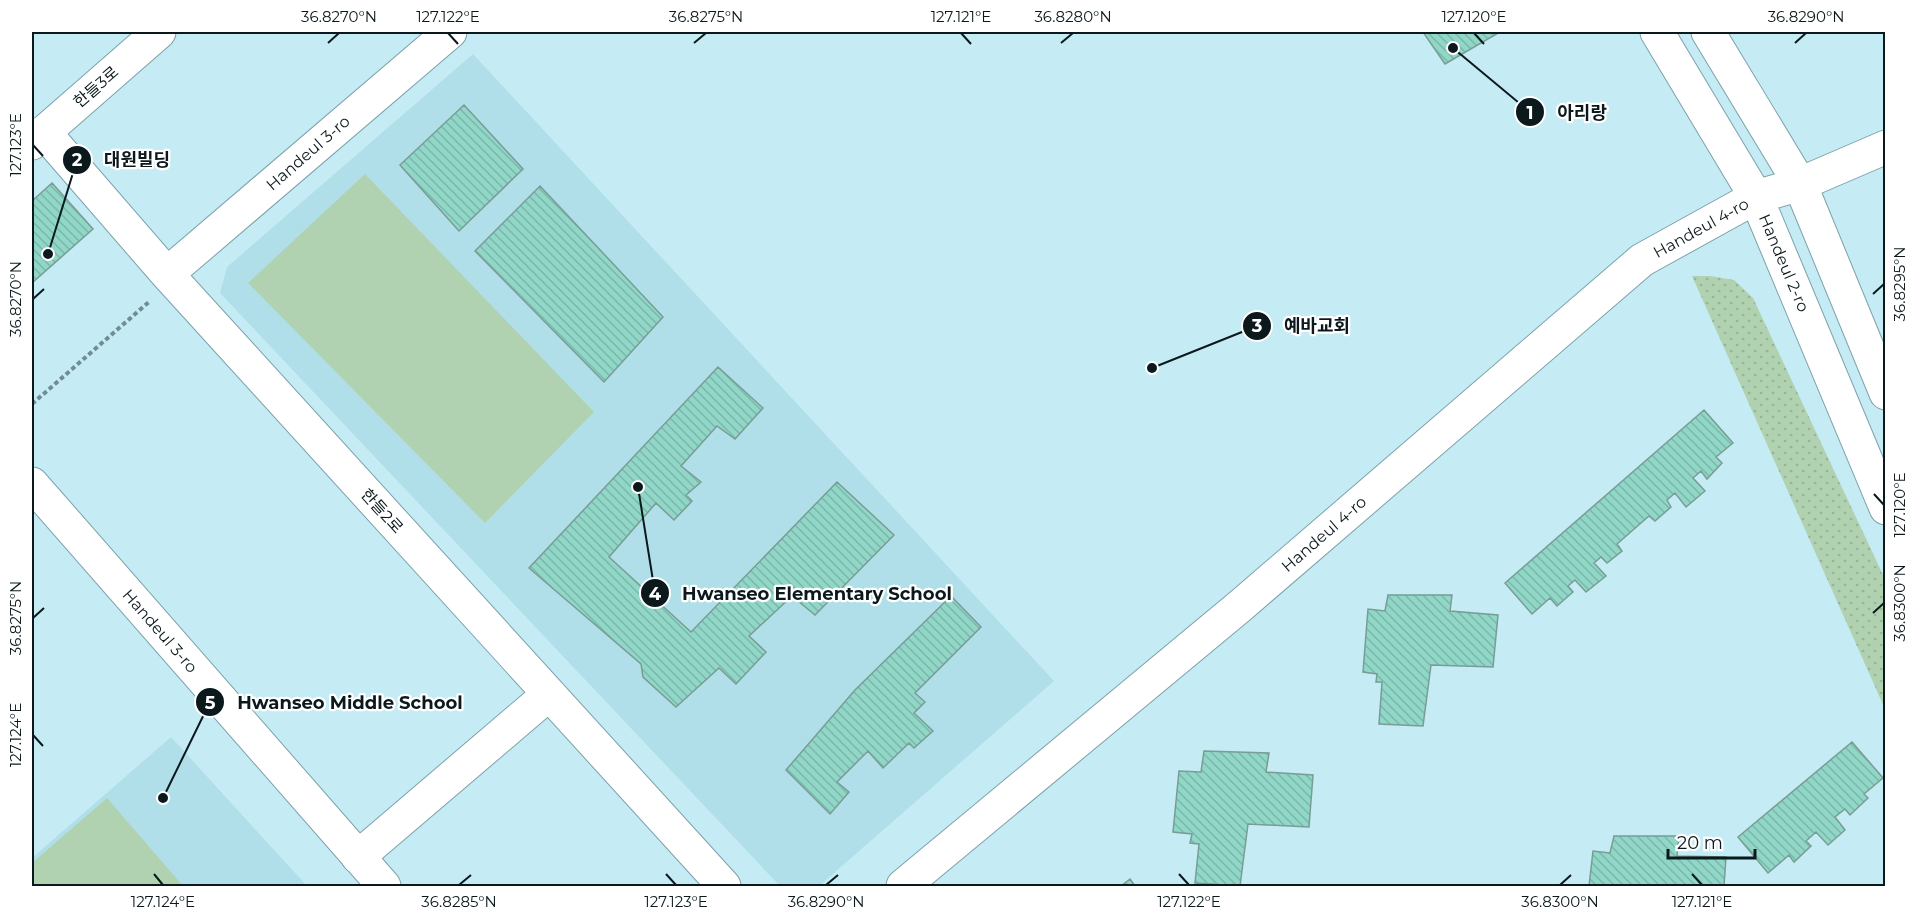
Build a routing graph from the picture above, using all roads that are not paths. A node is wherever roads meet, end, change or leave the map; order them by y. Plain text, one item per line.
1 (159, 32) edge
2 (450, 32) edge
3 (1657, 32) edge
4 (1708, 32) edge
5 (38, 138) edge
6 (1886, 147) edge
7 (1800, 184) junction
8 (1756, 197) junction
9 (170, 277) junction
10 (1886, 393) edge
11 (32, 484) edge
12 (1886, 508) edge
13 (549, 694) junction
14 (358, 857) junction
15 (384, 886) edge
16 (724, 886) edge
17 (903, 886) edge

1 - 5 street, 한들3로
2 - 9 street, Handeul 3-ro
3 - 8 street, Handeul 2-ro
4 - 7 street
5 - 9 street, 한들2로
6 - 7 street
7 - 8 street, Handeul 4-ro
7 - 10 street
8 - 12 street, Handeul 2-ro
8 - 17 street, Handeul 4-ro
9 - 13 street, 한들2로
11 - 14 street, Handeul 3-ro
13 - 14 street
13 - 16 street, 한들2로
14 - 15 street, Handeul 3-ro

